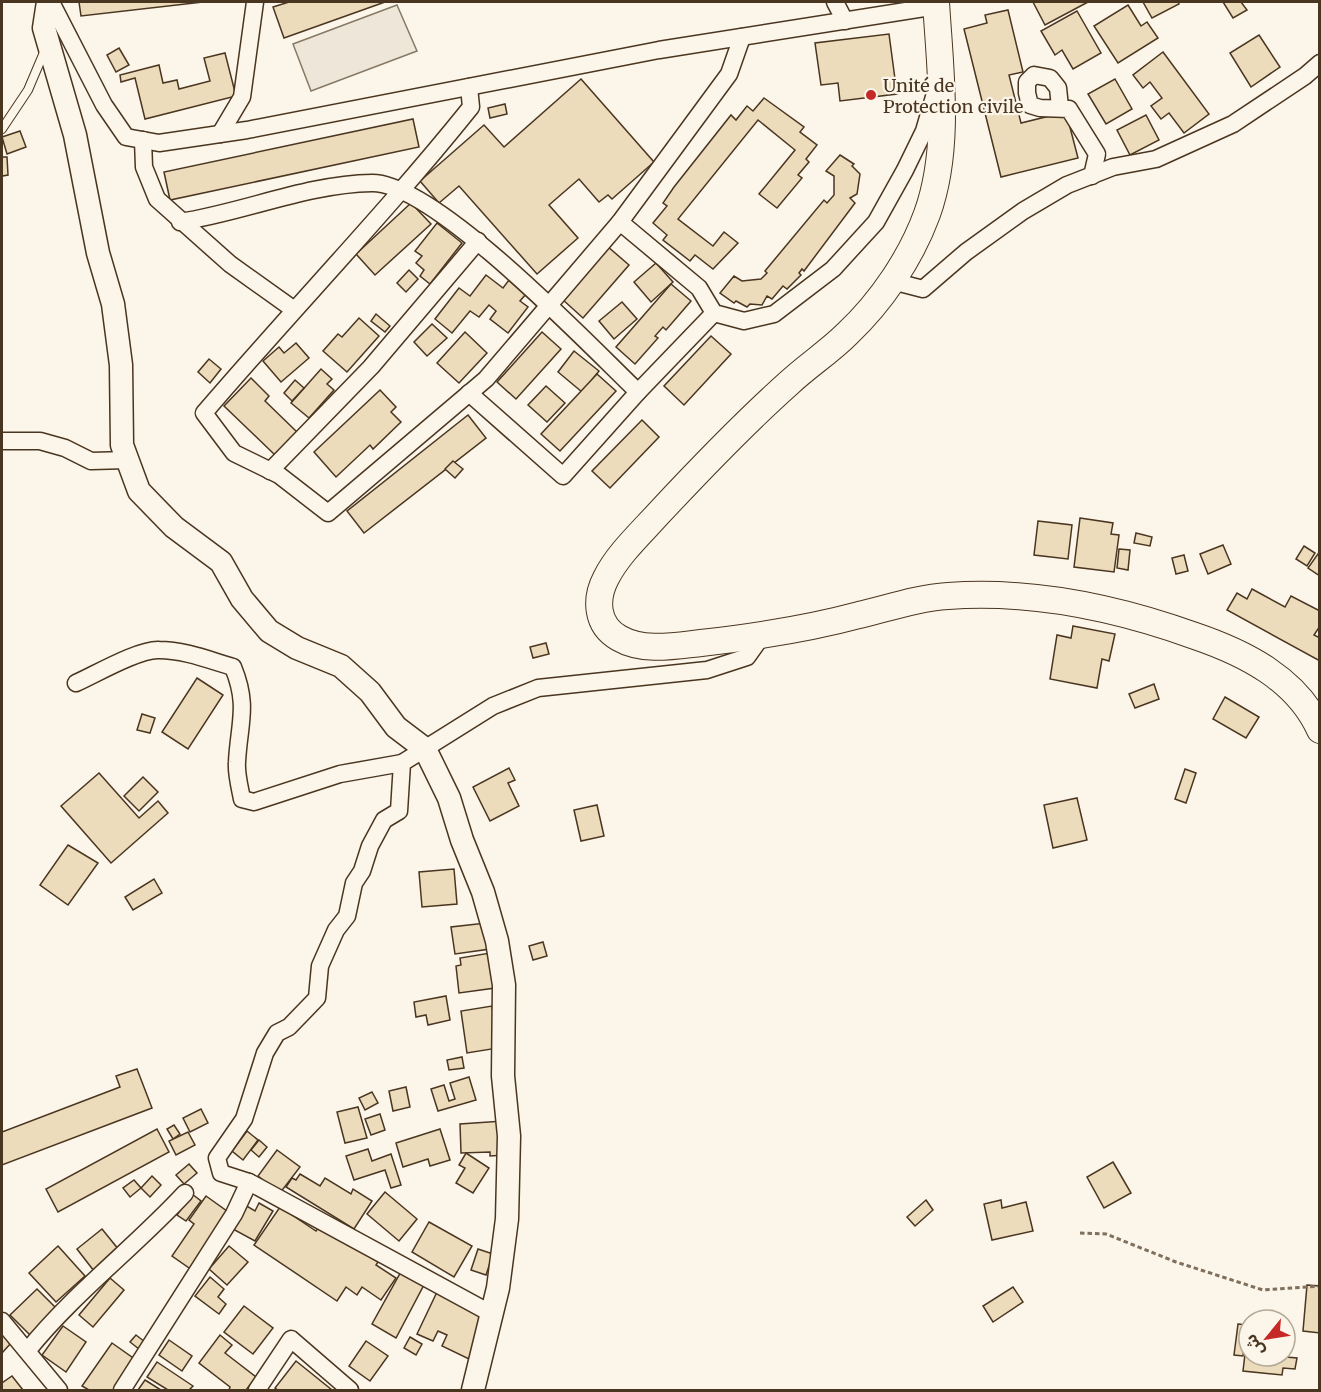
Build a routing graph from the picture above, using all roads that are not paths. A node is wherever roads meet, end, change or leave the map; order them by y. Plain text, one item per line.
1 (49, 2) edge
2 (255, 2) edge
3 (834, 2) edge
4 (936, 4) edge
5 (894, 7) edge
6 (844, 21) junction
7 (742, 37) junction
8 (48, 41) junction
9 (1320, 63) edge
10 (940, 77) junction
11 (469, 87) junction
12 (1060, 107) dead end
13 (2, 129) edge
14 (220, 134) junction
15 (143, 140) junction
16 (1092, 176) junction
17 (403, 190) junction
18 (180, 222) junction
19 (620, 222) junction
20 (478, 241) junction
21 (892, 281) junction
22 (547, 306) junction
23 (293, 309) junction
24 (714, 313) junction
25 (638, 392) junction
26 (469, 393) junction
27 (2, 441) edge
28 (128, 460) junction
29 (270, 471) junction
30 (762, 636) junction
31 (76, 683) dead end
32 (1320, 730) edge
33 (426, 749) junction
34 (402, 763) junction
35 (249, 1182) junction
36 (185, 1193) dead end
37 (492, 1314) junction
38 (2, 1320) edge
39 (28, 1350) junction
40 (59, 1390) edge
41 (122, 1390) edge
42 (257, 1390) edge
43 (350, 1390) edge
44 (473, 1390) edge

1 - 8 street
1 - 15 street
2 - 14 street
3 - 6 street
4 - 5 street
4 - 10 main road
5 - 6 street
6 - 7 street
7 - 11 street
7 - 19 street
8 - 13 lane
8 - 28 street
9 - 16 street
10 - 21 main road
10 - 24 street
11 - 14 street
11 - 17 street
12 - 16 street
14 - 15 street
15 - 18 street
16 - 21 street
17 - 18 street
17 - 20 street
17 - 23 street
18 - 23 street
19 - 22 street
19 - 24 street
20 - 22 street
20 - 29 street
21 - 30 main road
22 - 25 street
22 - 26 street
23 - 29 street
24 - 25 street
25 - 26 street
26 - 29 street
27 - 28 street
28 - 33 street
30 - 32 main road
30 - 33 street
31 - 34 street
33 - 34 street
33 - 37 street
34 - 35 street
35 - 37 street
35 - 41 street
36 - 39 street
37 - 44 street
38 - 39 street
39 - 40 street
42 - 43 street

